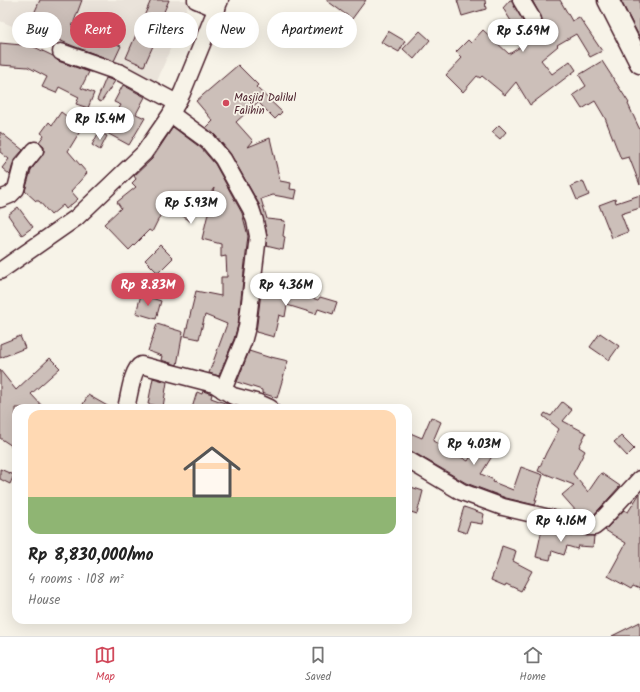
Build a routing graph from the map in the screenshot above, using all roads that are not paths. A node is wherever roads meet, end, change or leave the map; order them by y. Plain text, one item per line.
1 (196, 0) edge
2 (521, 0) edge
3 (608, 0) edge
4 (218, 4) edge
5 (533, 20) dead end
6 (61, 52) dead end
7 (640, 63) edge
8 (174, 108) junction
9 (35, 150) dead end
10 (0, 199) edge
11 (0, 271) edge
12 (223, 390) junction
13 (127, 404) edge
14 (261, 404) edge
15 (412, 462) edge
16 (640, 479) edge

1 - 4 street
2 - 5 street
3 - 7 main road
4 - 8 street
6 - 8 street
8 - 11 street
8 - 12 street
9 - 10 street
12 - 13 street
12 - 14 street
15 - 16 street

